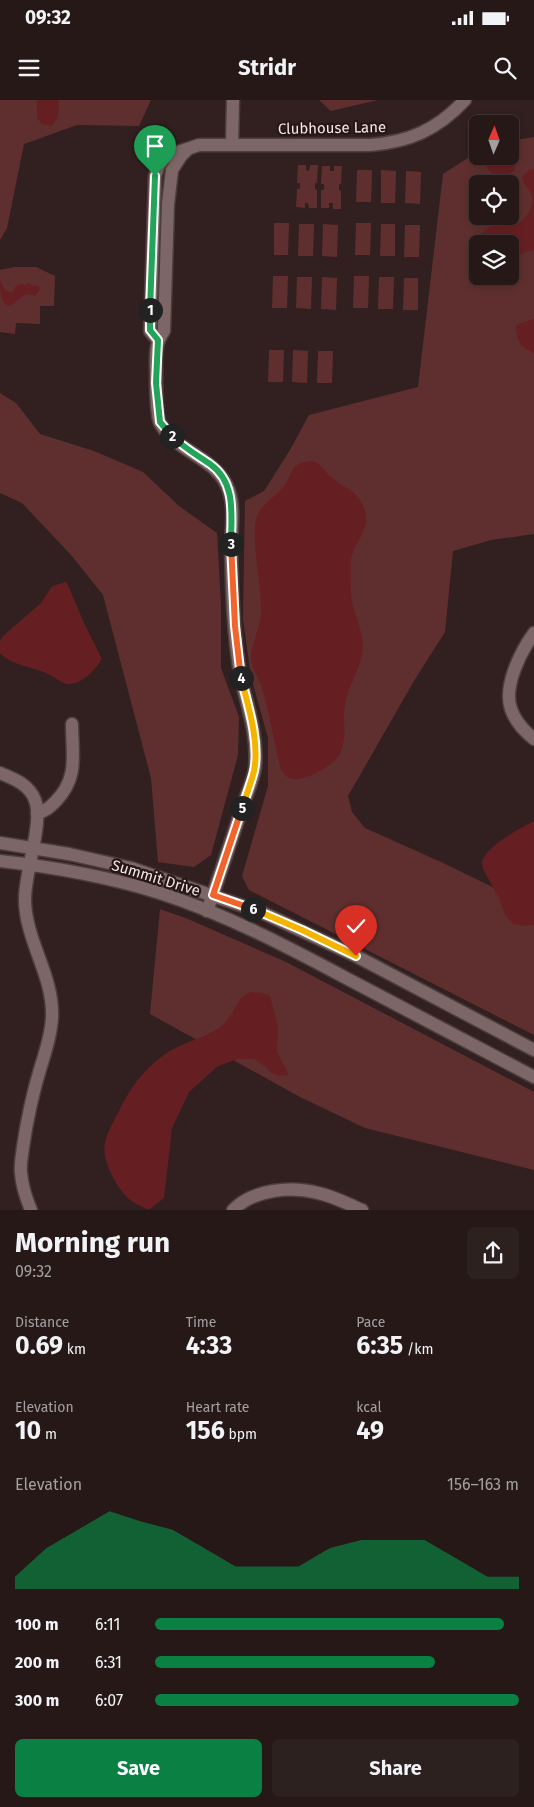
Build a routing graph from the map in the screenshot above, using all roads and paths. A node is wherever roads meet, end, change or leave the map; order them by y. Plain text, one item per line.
1 (233, 100) edge
2 (465, 100) edge
3 (232, 145) junction
4 (534, 633) edge
5 (72, 724) dead end
6 (534, 739) edge
7 (0, 773) edge
8 (37, 813) junction
9 (0, 843) edge
10 (32, 847) junction
11 (0, 861) edge
12 (29, 865) junction
13 (213, 895) junction
14 (207, 911) junction
15 (534, 1050) edge
16 (534, 1077) edge
17 (31, 1210) edge
18 (233, 1210) edge
19 (362, 1210) edge

1 - 3 street
2 - 3 street, Clubhouse Lane
3 - 13 street, Clubhouse Lane
4 - 6 street
5 - 8 street
7 - 8 street
8 - 10 street
9 - 10 street, Summit Drive
10 - 12 street
10 - 13 street, Summit Drive
11 - 12 street, Summit Drive
12 - 14 street, Summit Drive
12 - 17 street
13 - 14 street, Clubhouse Lane
13 - 15 street, Summit Drive
14 - 16 street, Summit Drive
18 - 19 street

